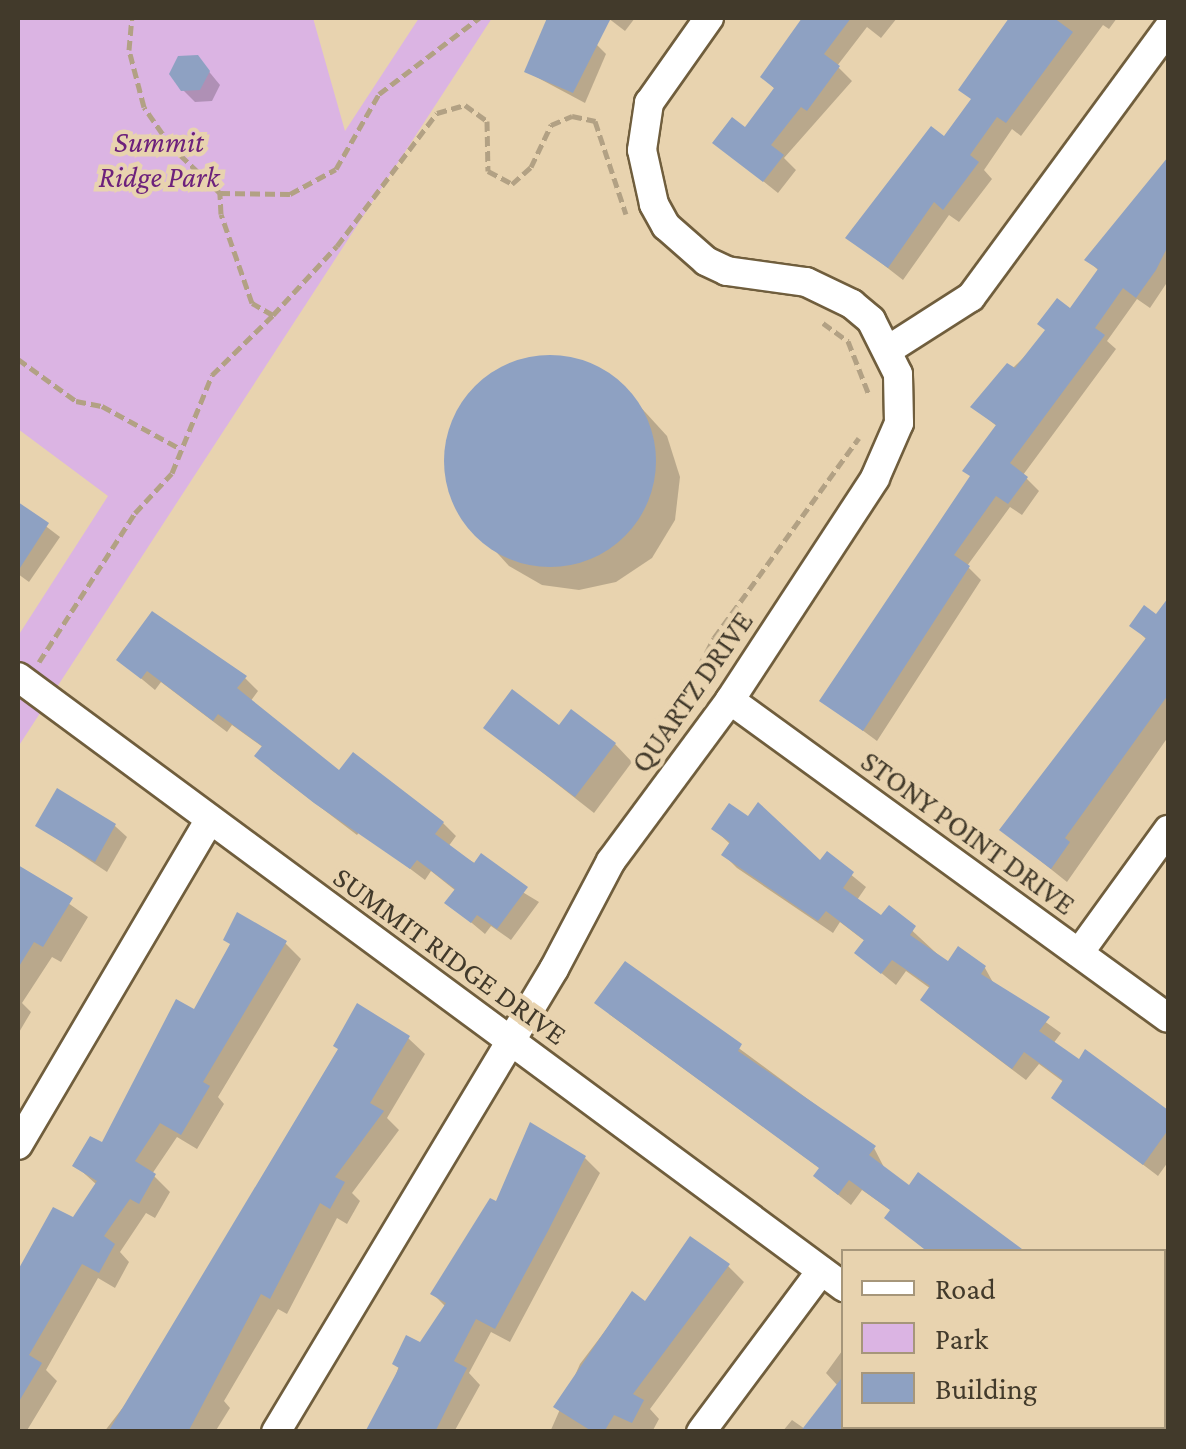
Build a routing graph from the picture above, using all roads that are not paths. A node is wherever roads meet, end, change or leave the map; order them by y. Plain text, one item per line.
1 (709, 18) edge
2 (1168, 29) edge
3 (888, 350) junction
4 (22, 680) edge
5 (730, 700) junction
6 (210, 819) junction
7 (1168, 830) edge
8 (1079, 954) junction
9 (1168, 1018) edge
10 (508, 1040) junction
11 (18, 1146) edge
12 (832, 1279) edge
13 (276, 1432) edge
14 (701, 1432) edge

1 - 3 street
2 - 3 street
3 - 5 street, QUARTZ DRIVE
4 - 6 street, SUMMIT RIDGE DRIVE
5 - 8 street, STONY POINT DRIVE
5 - 10 street, QUARTZ DRIVE
6 - 10 street, SUMMIT RIDGE DRIVE
6 - 11 street
7 - 8 street
8 - 9 street, STONY POINT DRIVE
10 - 12 street, SUMMIT RIDGE DRIVE
10 - 13 street, QUARTZ DRIVE
12 - 14 street

